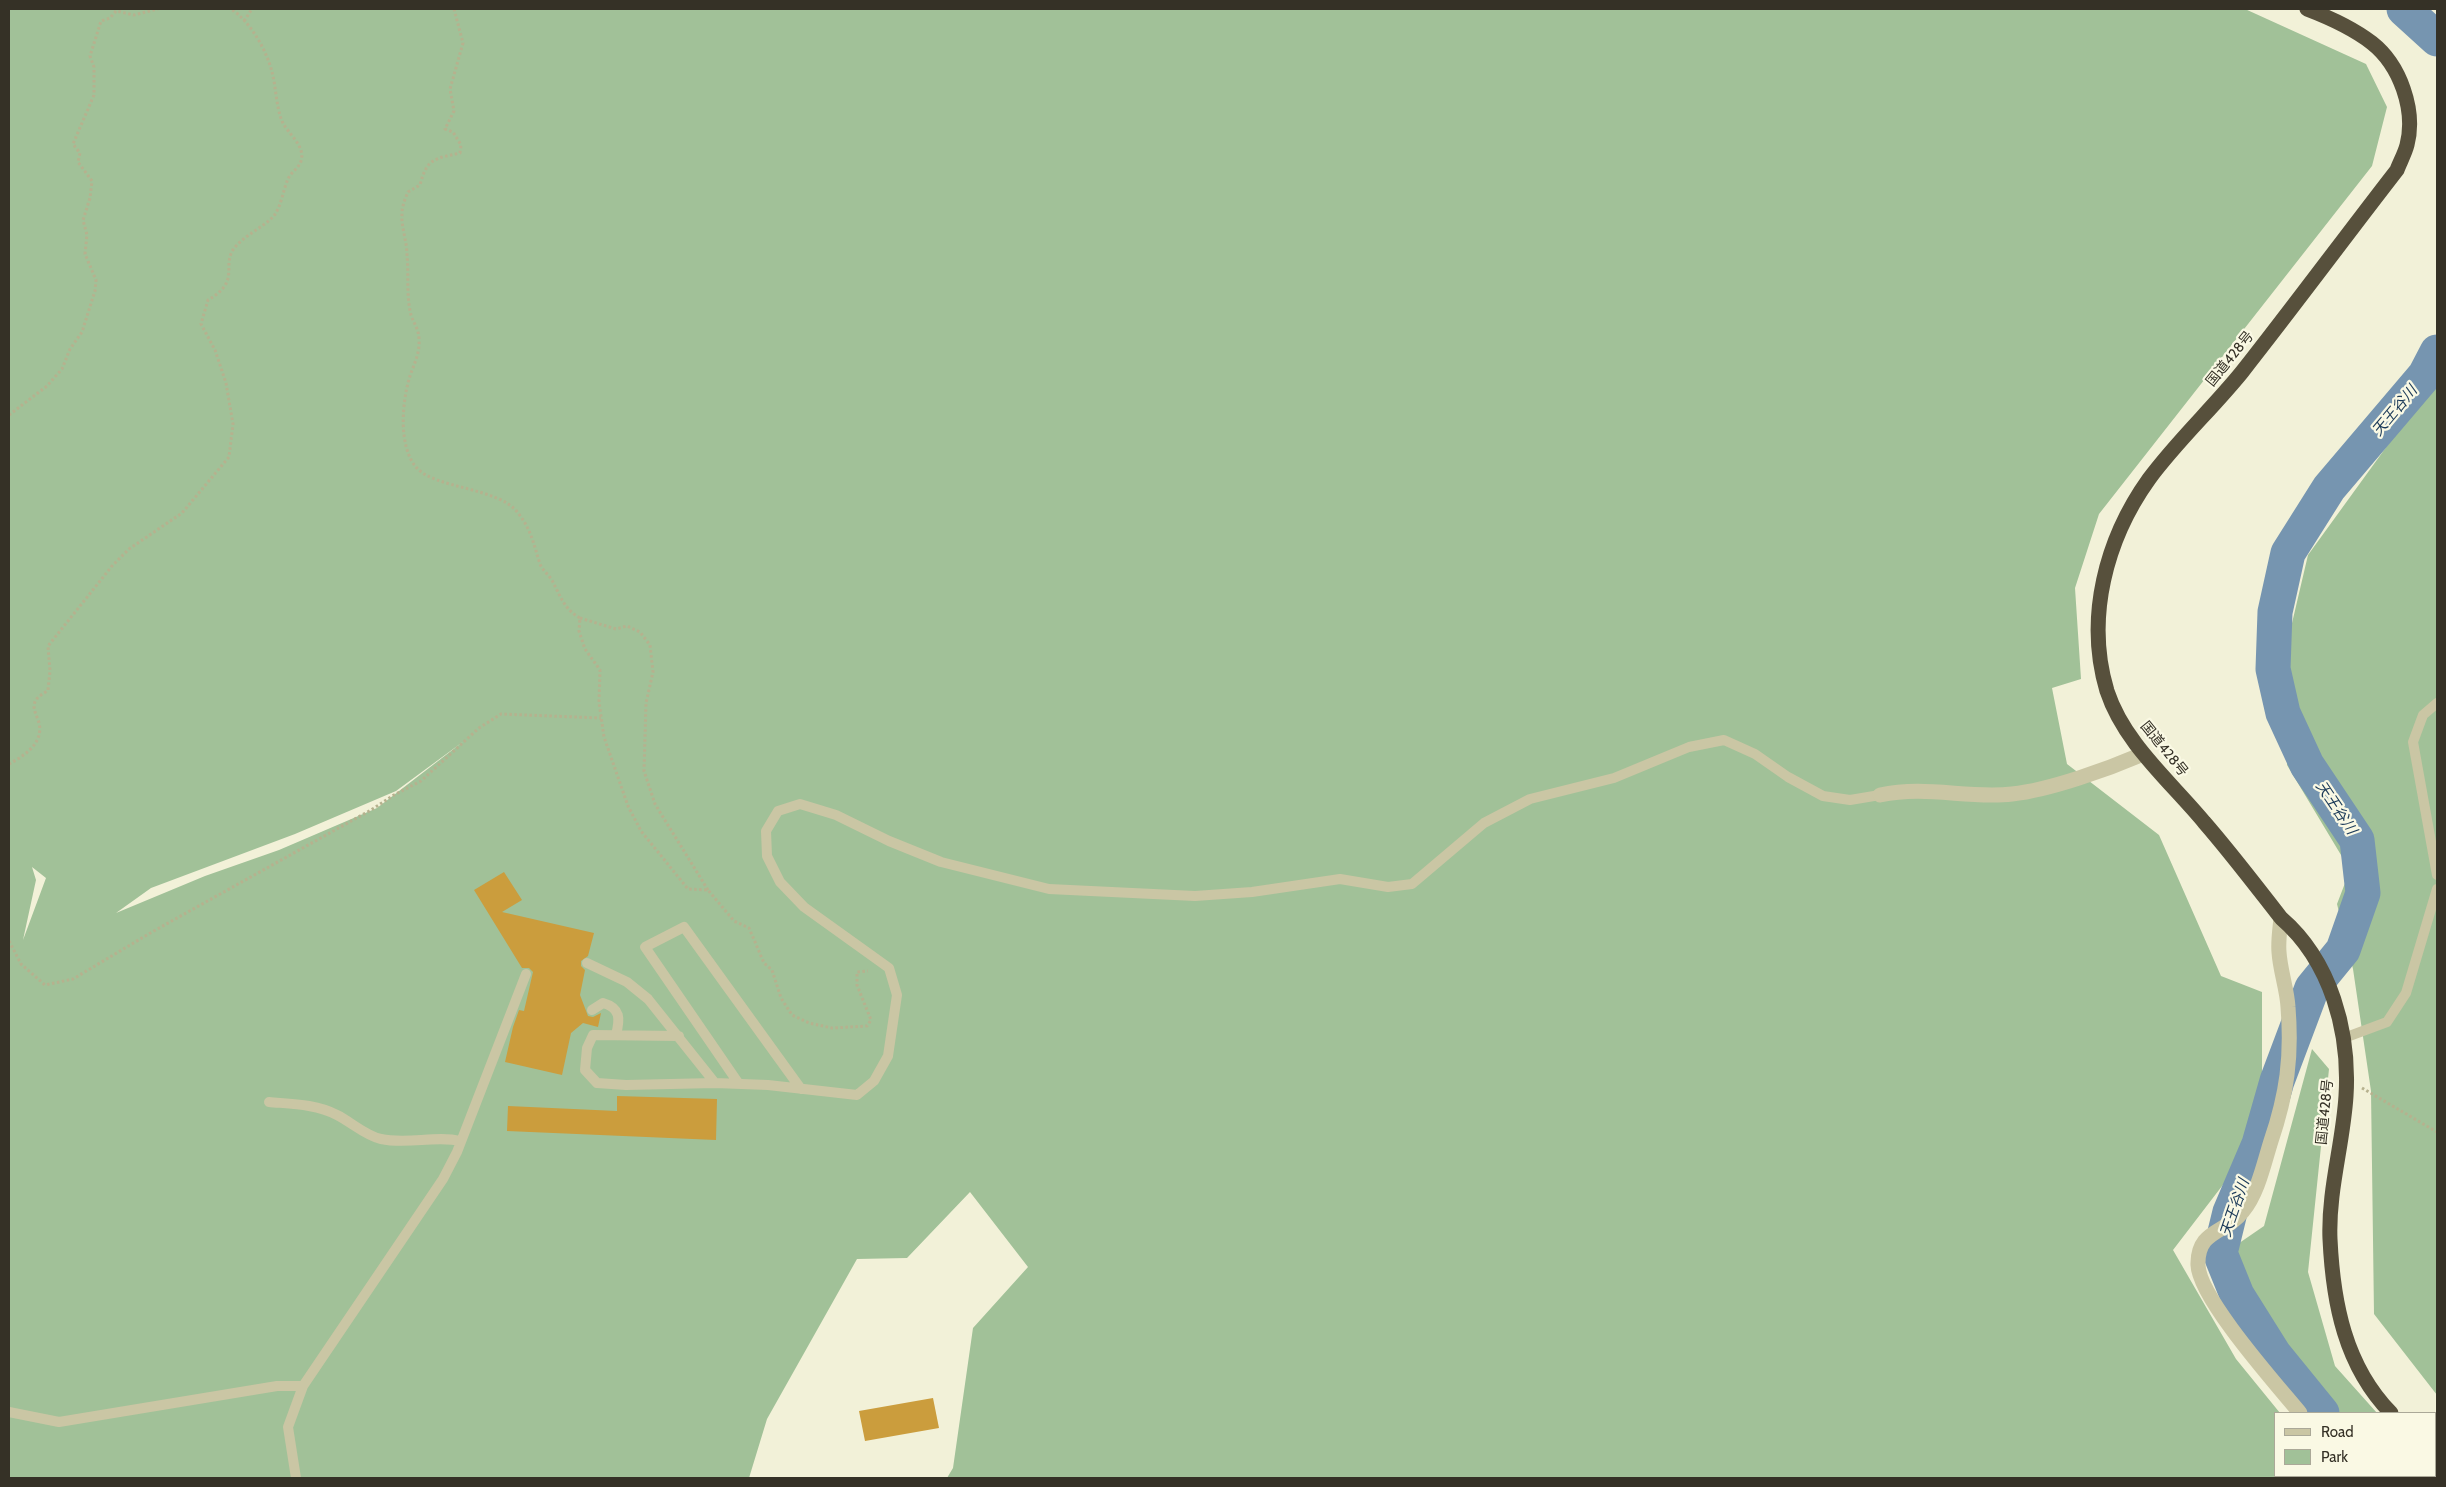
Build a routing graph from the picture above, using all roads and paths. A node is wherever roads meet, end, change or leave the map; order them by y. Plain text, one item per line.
1 (158, 9) edge
2 (231, 9) edge
3 (252, 9) edge
4 (454, 9) edge
5 (2307, 9) edge
6 (244, 21) junction
7 (9, 415) edge
8 (580, 618) junction
9 (2437, 703) edge
10 (601, 718) junction
11 (2143, 754) junction
12 (9, 764) edge
13 (1880, 796) joint
14 (2437, 875) edge
15 (2437, 889) edge
16 (708, 890) junction
17 (2281, 918) junction
18 (9, 941) edge
19 (587, 963) dead end
20 (526, 974) dead end
21 (890, 974) junction
22 (592, 1010) dead end
23 (616, 1035) junction
24 (679, 1036) junction
25 (2344, 1038) junction
26 (2346, 1078) junction
27 (716, 1083) junction
28 (739, 1084) junction
29 (802, 1089) junction
30 (269, 1102) dead end
31 (2437, 1132) edge
32 (461, 1141) junction
33 (303, 1386) junction
34 (9, 1412) edge
35 (2299, 1412) edge
36 (2391, 1412) edge
37 (296, 1478) edge

1 - 7 path
2 - 6 path
3 - 6 path
4 - 8 path
5 - 11 highway, 国道428号
6 - 12 path
8 - 10 path
8 - 16 path
9 - 14 lane
10 - 16 path
10 - 18 path
11 - 13 street
11 - 17 highway, 国道428号
13 - 21 lane
15 - 25 lane
16 - 21 path
17 - 25 highway, 国道428号
17 - 35 street
19 - 24 lane
20 - 32 lane
21 - 29 lane
22 - 23 lane
23 - 24 lane
23 - 27 lane
24 - 27 lane
25 - 26 highway, 国道428号
26 - 31 path
26 - 36 highway, 国道428号
27 - 28 lane
28 - 29 lane
28 - 29 lane
30 - 32 lane
32 - 33 lane
33 - 34 lane
33 - 37 lane

